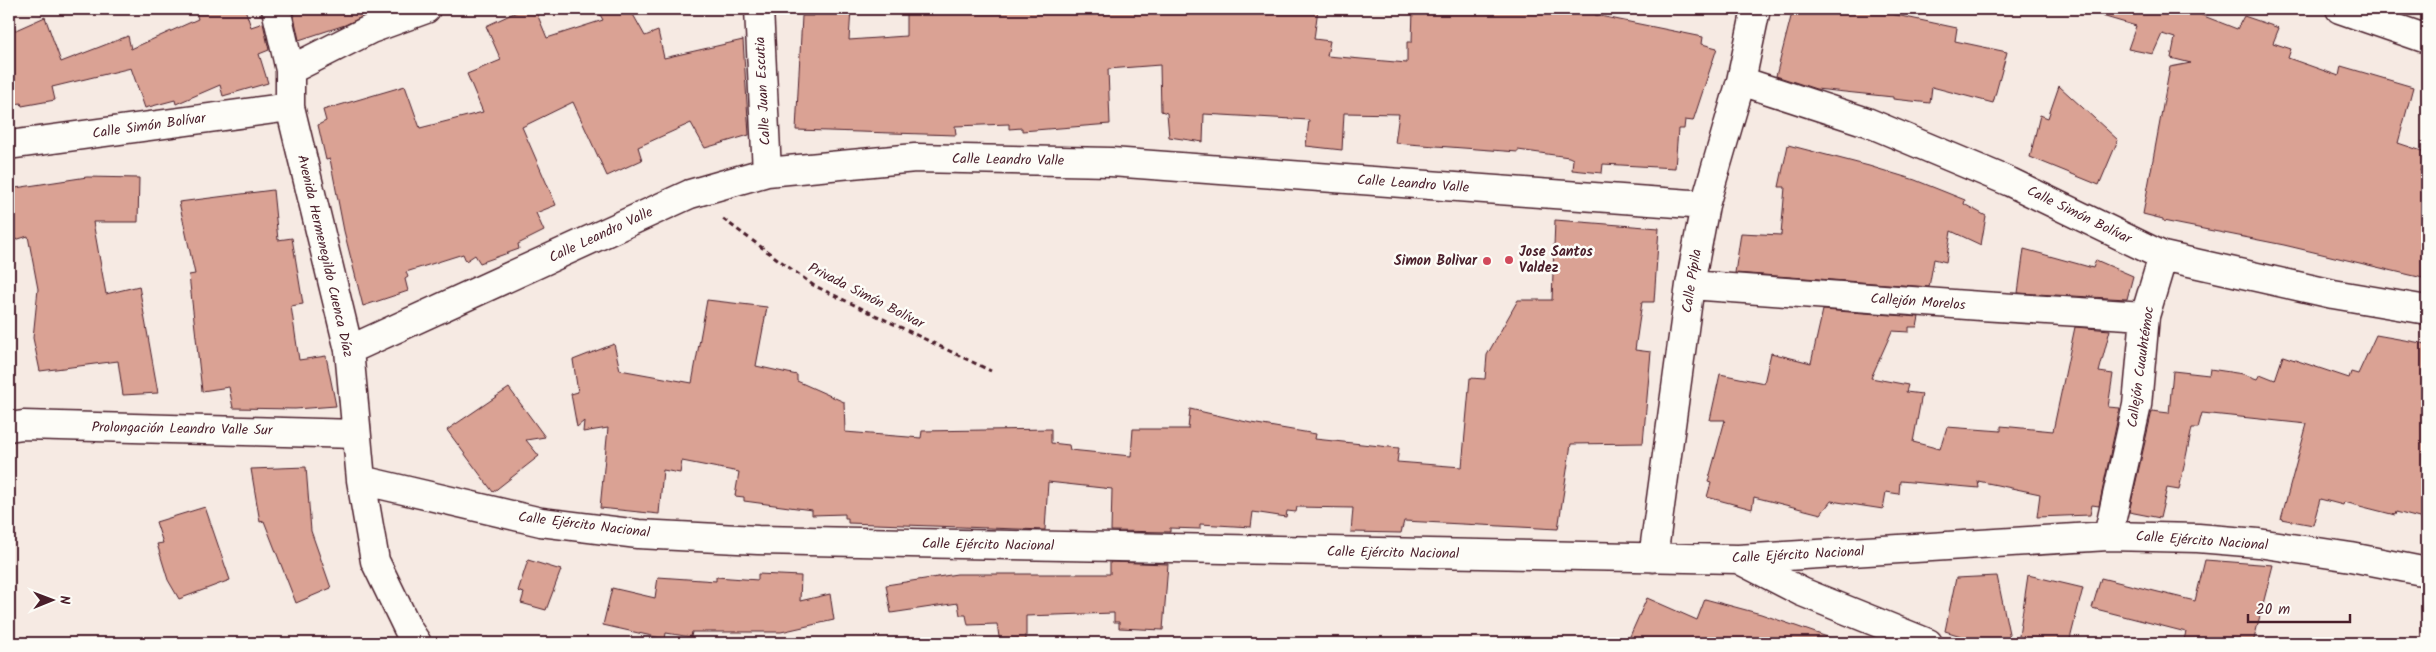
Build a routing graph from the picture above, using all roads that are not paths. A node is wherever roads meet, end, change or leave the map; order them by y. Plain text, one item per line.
1 (276, 9) edge
2 (426, 9) edge
3 (759, 9) edge
4 (1756, 9) edge
5 (2340, 9) edge
6 (2427, 39) edge
7 (290, 70) junction
8 (1741, 81) junction
9 (290, 107) junction
10 (9, 145) edge
11 (767, 172) junction
12 (1705, 205) junction
13 (2163, 256) junction
14 (1690, 285) junction
15 (2427, 310) edge
16 (2146, 316) junction
17 (349, 350) junction
18 (13, 420) edge
19 (356, 434) junction
20 (361, 480) junction
21 (2108, 536) junction
22 (1652, 558) junction
23 (1738, 559) junction
24 (2427, 572) edge
25 (417, 643) edge
26 (1928, 643) edge

1 - 7 street, Avenida Hermenegildo Cuenca Díaz
2 - 7 street
3 - 11 street, Calle Juan Escutia
4 - 8 street, Calle Pípila
5 - 6 street
7 - 9 street, Avenida Hermenegildo Cuenca Díaz
8 - 12 street, Calle Pípila
8 - 13 street, Calle Simón Bolívar
9 - 10 street, Calle Simón Bolívar
9 - 17 street, Avenida Hermenegildo Cuenca Díaz
11 - 12 street, Calle Leandro Valle
11 - 17 street, Calle Leandro Valle
12 - 14 street, Calle Pípila
13 - 15 street, Calle Simón Bolívar
13 - 16 street, Callejón Cuauhtémoc
14 - 16 street, Callejón Morelos
14 - 22 street, Calle Pípila
16 - 21 street, Callejón Cuauhtémoc
17 - 19 street, Avenida Hermenegildo Cuenca Díaz
18 - 19 street, Prolongación Leandro Valle Sur
19 - 20 street, Avenida Hermenegildo Cuenca Díaz
20 - 22 street, Calle Ejército Nacional
20 - 25 street, Avenida Hermenegildo Cuenca Díaz
21 - 23 street, Calle Ejército Nacional
21 - 24 street, Calle Ejército Nacional
22 - 23 street, Calle Ejército Nacional
23 - 26 street

